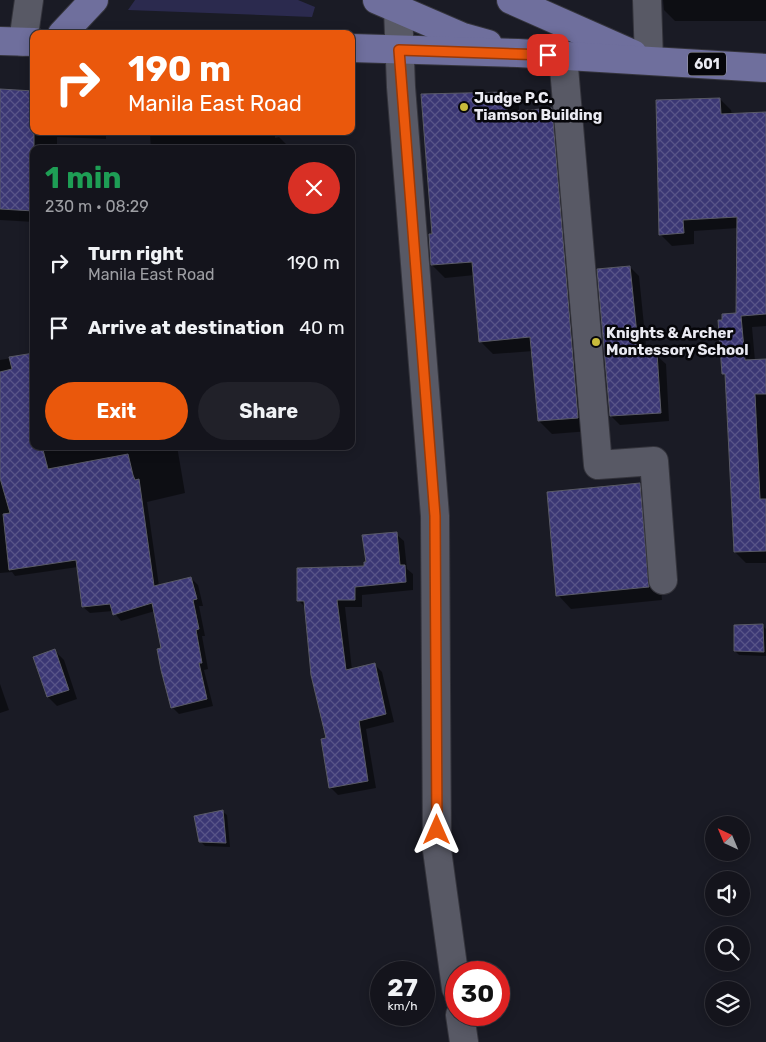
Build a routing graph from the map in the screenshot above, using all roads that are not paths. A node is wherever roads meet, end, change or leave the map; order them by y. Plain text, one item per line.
1 (29, 0) edge
2 (94, 0) edge
3 (511, 0) edge
4 (647, 0) edge
5 (387, 4) edge
6 (66, 30) edge
7 (19, 42) edge
8 (355, 48) edge
9 (399, 50) junction
10 (518, 53) junction
11 (563, 56) junction
12 (649, 60) junction
13 (766, 68) edge
14 (664, 580) dead end
15 (452, 961) edge
16 (462, 1026) edge
17 (464, 1042) edge

1 - 7 street
2 - 6 main road
3 - 12 main road
4 - 12 street
5 - 9 street
5 - 10 main road
8 - 9 main road, 601
9 - 10 main road, 601
9 - 15 street
10 - 11 main road, 601
11 - 12 main road, 601
11 - 14 street
12 - 13 main road, 601
16 - 17 street

